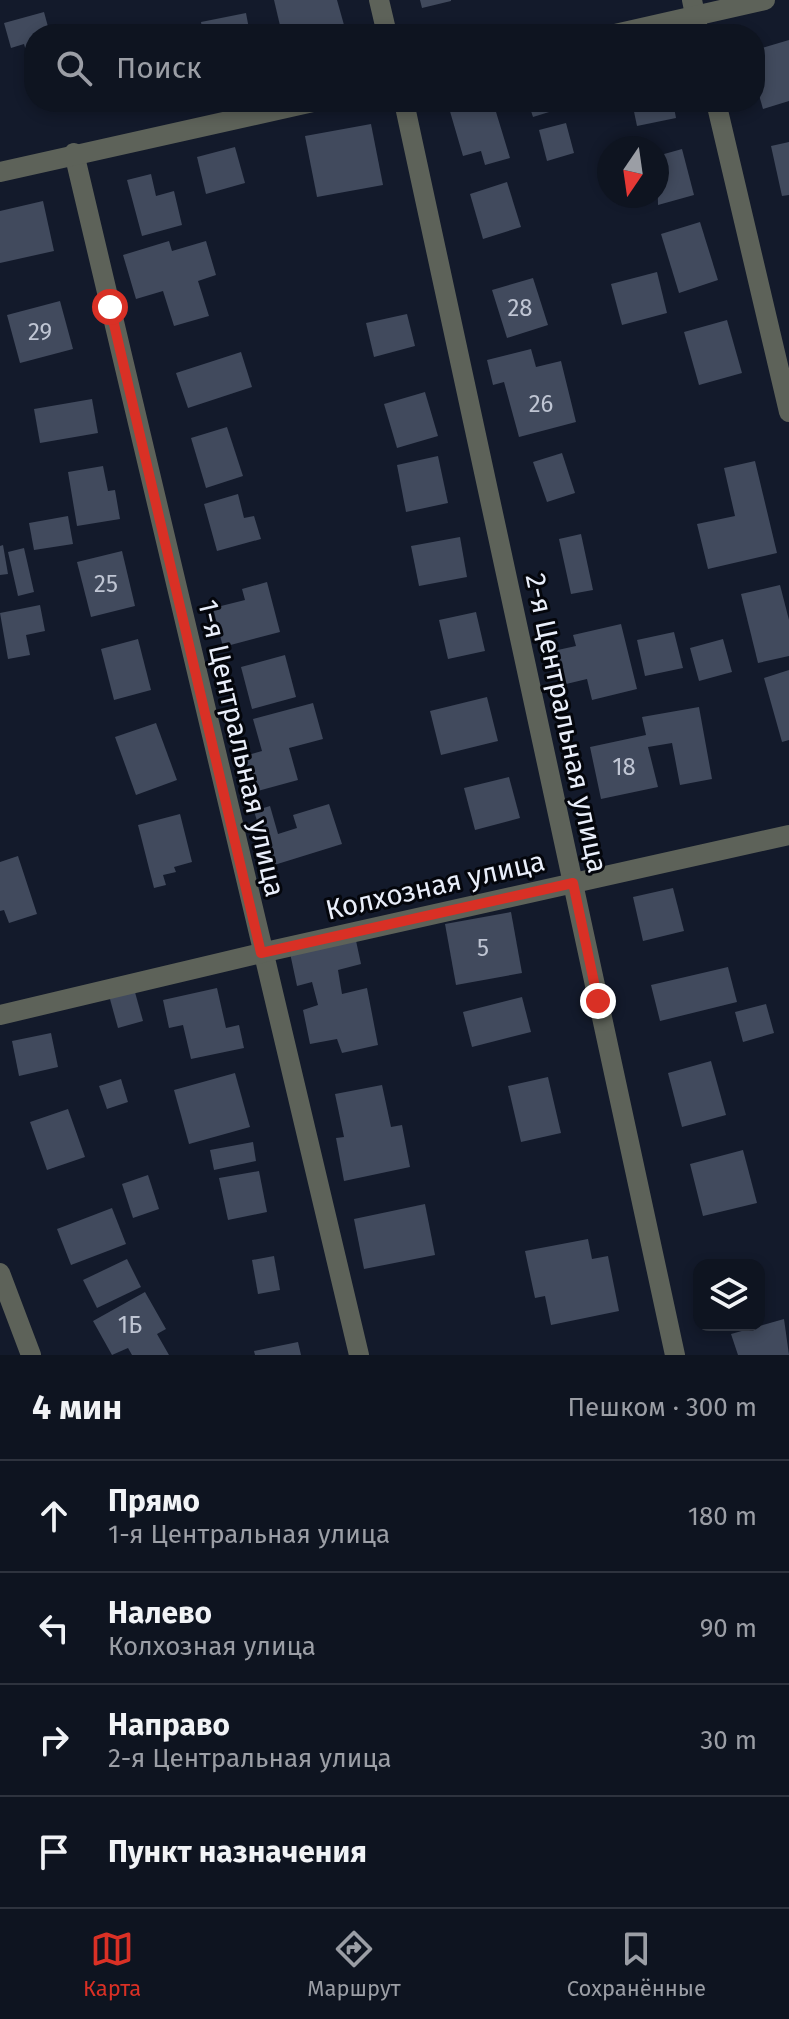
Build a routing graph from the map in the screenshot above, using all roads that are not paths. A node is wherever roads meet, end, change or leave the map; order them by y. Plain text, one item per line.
1 (379, 0) edge
2 (765, 0) edge
3 (695, 17) edge
4 (385, 24) edge
5 (662, 24) edge
6 (266, 112) edge
7 (406, 112) edge
8 (718, 112) edge
9 (74, 153) junction
10 (0, 172) edge
11 (789, 412) edge
12 (789, 835) edge
13 (573, 883) junction
14 (261, 953) junction
15 (0, 1015) edge
16 (0, 1273) edge
17 (31, 1355) edge
18 (359, 1355) edge
19 (675, 1355) edge

1 - 4 street
2 - 3 street
3 - 5 street
6 - 9 street
7 - 13 street, 2-я Центральная улица
8 - 11 street
9 - 10 street
9 - 14 street, 1-я Центральная улица
12 - 13 street, Колхозная улица
13 - 14 street, Колхозная улица
13 - 19 street, 2-я Центральная улица
14 - 15 street, Колхозная улица
14 - 18 street, 1-я Центральная улица
16 - 17 street

